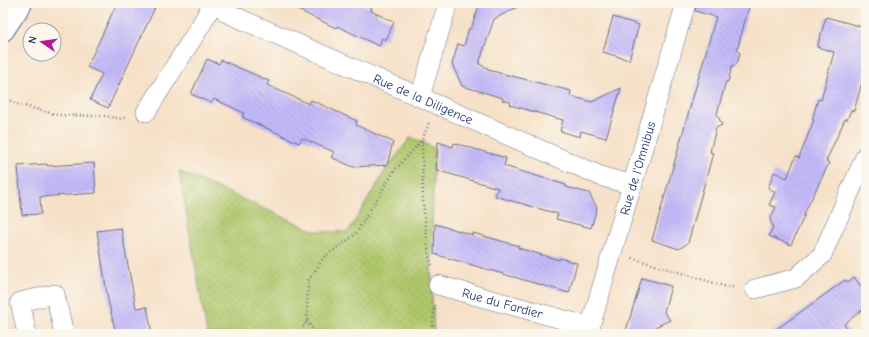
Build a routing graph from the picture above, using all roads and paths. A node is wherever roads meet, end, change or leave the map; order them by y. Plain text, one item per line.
1 (21, 3) edge
2 (213, 3) edge
3 (219, 3) edge
4 (448, 3) edge
5 (686, 3) edge
6 (3, 30) edge
7 (3, 97) edge
8 (420, 97) junction
9 (438, 104) junction
10 (146, 112) joint
11 (422, 140) junction
12 (866, 155) edge
13 (633, 185) junction
14 (612, 252) junction
15 (438, 285) junction
16 (755, 289) joint
17 (307, 321) junction
18 (589, 330) edge
19 (27, 334) edge
20 (64, 334) edge
21 (299, 334) edge
22 (316, 334) edge
23 (431, 334) edge

1 - 6 street
2 - 10 street
3 - 8 street, Rue de la Diligence
4 - 8 street
5 - 13 street, Rue de l'Omnibus
7 - 10 path
8 - 9 street, Rue de la Diligence
9 - 11 path
9 - 13 street, Rue de la Diligence
11 - 15 path
11 - 17 path
12 - 16 street
13 - 14 street, Rue de l'Omnibus
14 - 16 path
14 - 18 street, Rue de l'Omnibus
15 - 18 street, Rue du Fardier
15 - 23 path
17 - 21 path
17 - 22 path
19 - 20 street

